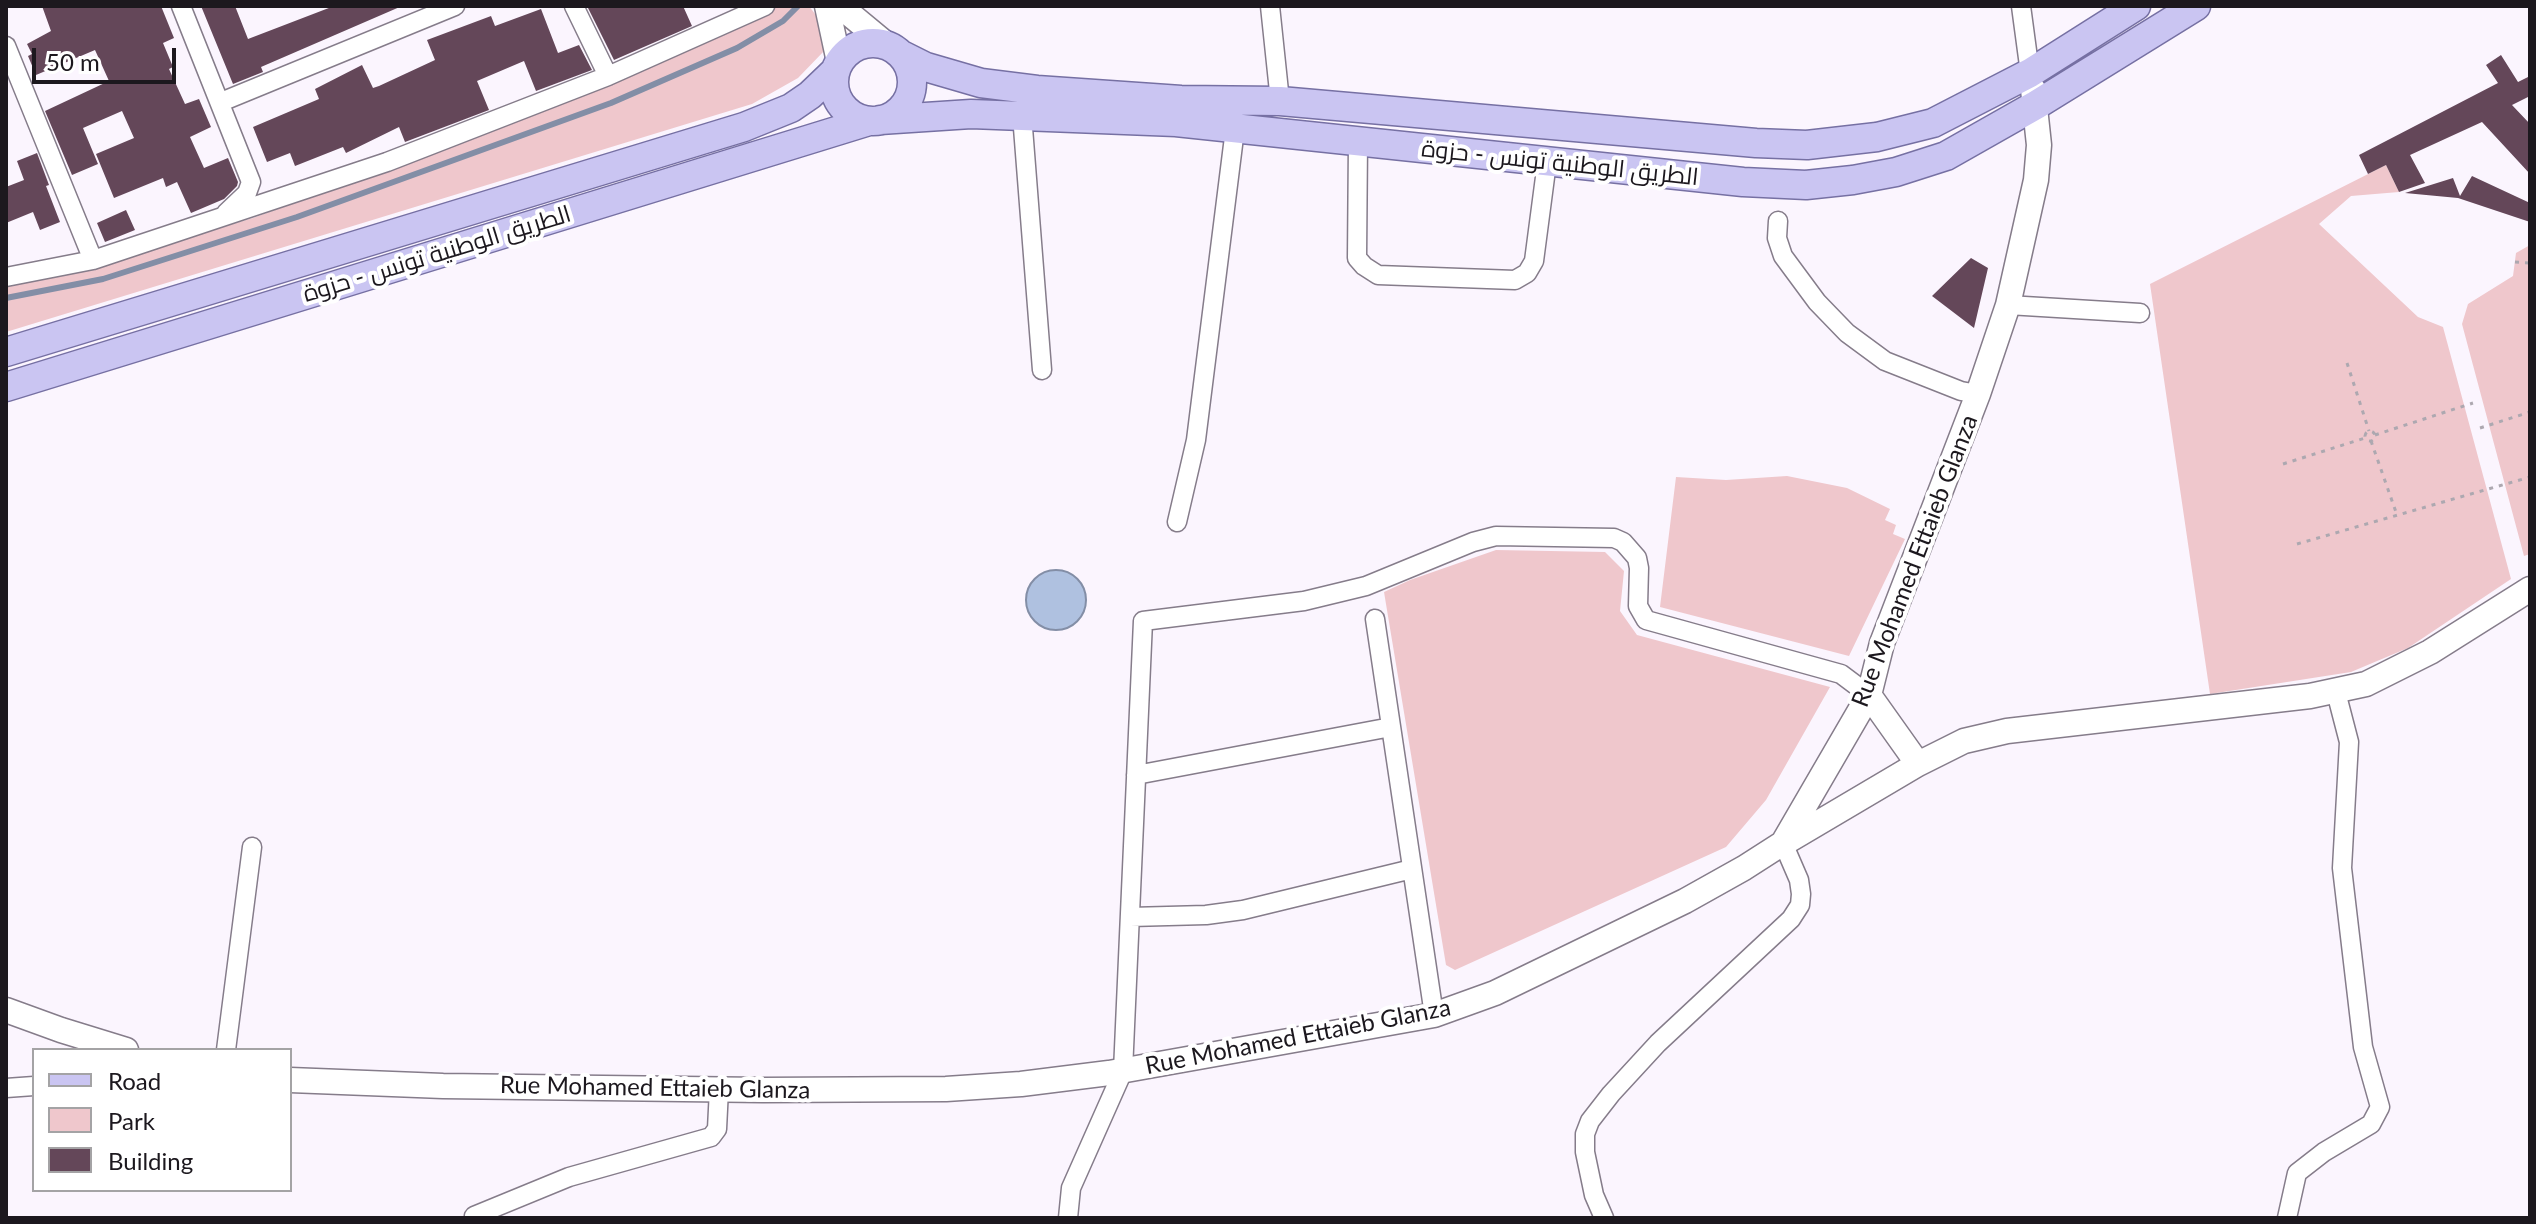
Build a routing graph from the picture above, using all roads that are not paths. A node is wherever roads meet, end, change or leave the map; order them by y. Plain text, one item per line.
1 (181, 6) edge
2 (455, 6) edge
3 (574, 6) edge
4 (765, 6) edge
5 (827, 6) edge
6 (840, 6) edge
7 (1270, 6) edge
8 (2021, 6) edge
9 (2136, 6) edge
10 (2196, 6) edge
11 (6, 46) edge
12 (894, 50) junction
13 (837, 67) junction
14 (2030, 73) junction
15 (608, 76) junction
16 (1280, 101) junction
17 (221, 102) junction
18 (2036, 105) junction
19 (1179, 111) junction
20 (1022, 115) junction
21 (874, 120) junction
22 (1235, 129) junction
23 (1358, 141) junction
24 (1547, 162) junction
25 (539, 189) junction
26 (221, 218) junction
27 (550, 218) junction
28 (1778, 221) dead end
29 (93, 260) junction
30 (6, 277) edge
31 (2008, 305) junction
32 (2140, 313) dead end
33 (6, 352) edge
34 (1042, 370) dead end
35 (6, 387) edge
36 (1978, 394) junction
37 (1177, 522) dead end
38 (2530, 589) edge
39 (1375, 619) dead end
40 (2336, 692) junction
41 (1869, 695) junction
42 (1391, 727) junction
43 (1918, 764) junction
44 (1136, 775) junction
45 (1783, 843) junction
46 (252, 847) dead end
47 (1412, 869) junction
48 (1130, 917) junction
49 (6, 1010) edge
50 (1434, 1015) junction
51 (118, 1048) edge
52 (226, 1048) edge
53 (1123, 1071) junction
54 (292, 1080) edge
55 (32, 1086) edge
56 (6, 1088) edge
57 (719, 1089) junction
58 (474, 1216) edge
59 (1068, 1218) edge
60 (1604, 1218) edge
61 (2287, 1218) edge

1 - 17 street
2 - 17 street
3 - 15 street
4 - 15 street
5 - 13 street
6 - 12 street
7 - 16 street
8 - 14 street
9 - 14 main road, الطريق الوطنية تونس - حزوة
10 - 18 main road, الطريق الوطنية تونس - حزوة
11 - 29 street
12 - 13 main road
12 - 19 main road, الطريق الوطنية تونس - حزوة
12 - 21 main road
13 - 21 main road
13 - 25 main road, الطريق الوطنية تونس - حزوة
14 - 16 main road, الطريق الوطنية تونس - حزوة
14 - 18 street, Rue Mohamed Ettaieb Glanza
15 - 26 street
16 - 19 main road, الطريق الوطنية تونس - حزوة
17 - 26 street
18 - 24 main road, الطريق الوطنية تونس - حزوة
18 - 31 street, Rue Mohamed Ettaieb Glanza
19 - 20 main road, الطريق الوطنية تونس - حزوة
19 - 22 main road, الطريق الوطنية تونس - حزوة
20 - 21 main road, الطريق الوطنية تونس - حزوة
20 - 34 street
21 - 27 main road, الطريق الوطنية تونس - حزوة
22 - 23 main road, الطريق الوطنية تونس - حزوة
22 - 37 street
23 - 24 main road, الطريق الوطنية تونس - حزوة
23 - 24 street
25 - 27 main road
25 - 33 main road, الطريق الوطنية تونس - حزوة
26 - 29 street
27 - 35 main road, الطريق الوطنية تونس - حزوة
28 - 36 street
29 - 30 street
31 - 32 street
31 - 36 street, Rue Mohamed Ettaieb Glanza
36 - 41 street, Rue Mohamed Ettaieb Glanza
38 - 40 street
39 - 42 street
40 - 43 street
40 - 61 street
41 - 43 street
41 - 44 street
41 - 45 street, Rue Mohamed Ettaieb Glanza
42 - 44 street
42 - 47 street
43 - 45 street
44 - 48 street
45 - 50 street, Rue Mohamed Ettaieb Glanza
45 - 60 street
46 - 52 street
47 - 48 street
47 - 50 street
48 - 53 street
49 - 51 street
50 - 53 street, Rue Mohamed Ettaieb Glanza
53 - 57 street, Rue Mohamed Ettaieb Glanza
53 - 59 street
54 - 57 street, Rue Mohamed Ettaieb Glanza
55 - 56 street
57 - 58 street

